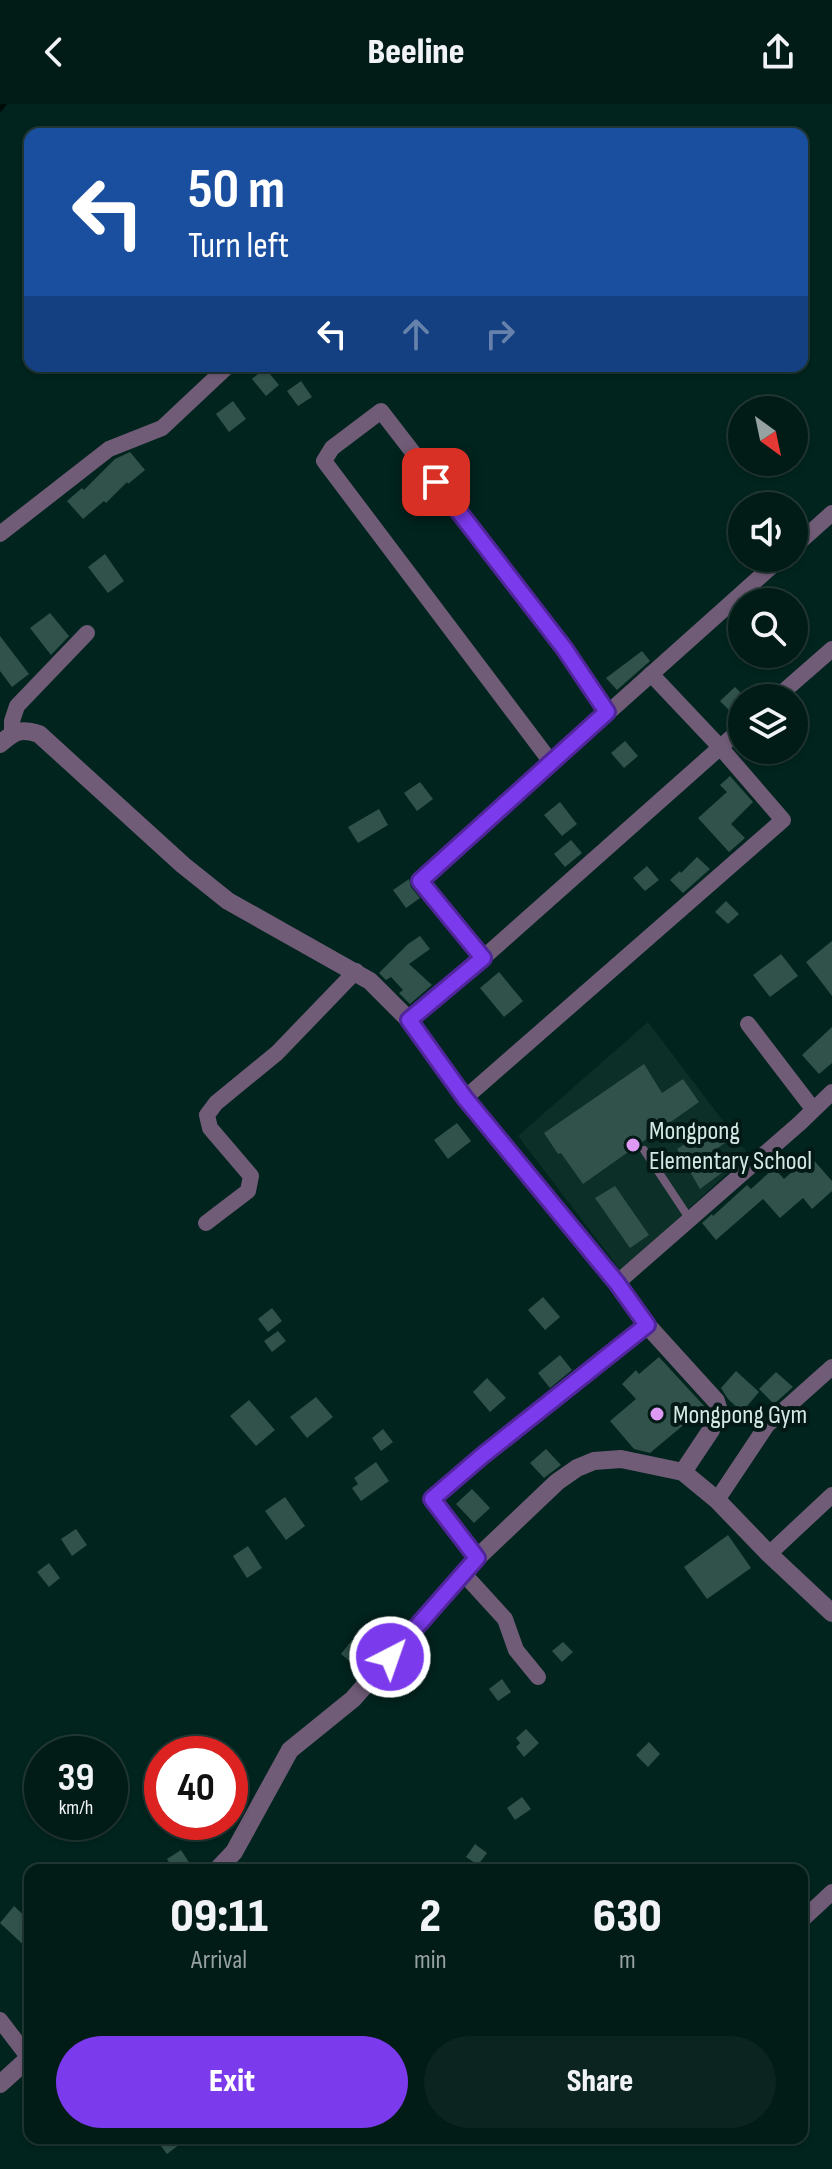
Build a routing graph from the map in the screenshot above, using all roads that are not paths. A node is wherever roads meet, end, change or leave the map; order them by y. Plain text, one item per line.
1 (222, 372) edge
2 (832, 513) edge
3 (0, 534) edge
4 (808, 534) edge
5 (765, 572) edge
6 (87, 633) dead end
7 (832, 649) edge
8 (651, 674) junction
9 (792, 684) edge
10 (607, 712) junction
11 (6, 739) edge
12 (728, 740) edge
13 (720, 747) junction
14 (551, 762) junction
15 (483, 958) junction
16 (356, 971) junction
17 (409, 1020) junction
18 (748, 1024) dead end
19 (832, 1092) edge
20 (465, 1098) junction
21 (813, 1109) junction
22 (644, 1150) dead end
23 (689, 1218) junction
24 (206, 1223) dead end
25 (617, 1283) junction
26 (647, 1325) junction
27 (832, 1367) edge
28 (683, 1472) junction
29 (832, 1495) edge
30 (717, 1500) junction
31 (769, 1554) junction
32 (477, 1558) junction
33 (463, 1573) junction
34 (832, 1613) edge
35 (538, 1677) dead end
36 (223, 1864) edge
37 (832, 1892) edge
38 (808, 1914) edge
39 (0, 2020) edge
40 (24, 2051) edge
41 (24, 2062) edge
42 (0, 2084) edge

1 - 3 street
2 - 4 street
5 - 8 street
6 - 11 street
7 - 9 street
8 - 10 street
8 - 13 street
10 - 14 street
10 - 14 street
11 - 16 street
12 - 13 street
13 - 15 street
13 - 20 street
14 - 15 street
15 - 17 street
16 - 17 street
16 - 24 street
17 - 20 street
18 - 21 street
19 - 21 street
20 - 25 street
21 - 23 street
22 - 23 lane
23 - 25 street
25 - 26 street
26 - 28 street
26 - 32 street
27 - 30 street
28 - 30 street
28 - 32 street
29 - 31 street
30 - 31 street
31 - 34 street
32 - 33 street
33 - 35 street
33 - 36 street
37 - 38 street
39 - 40 street
41 - 42 street

